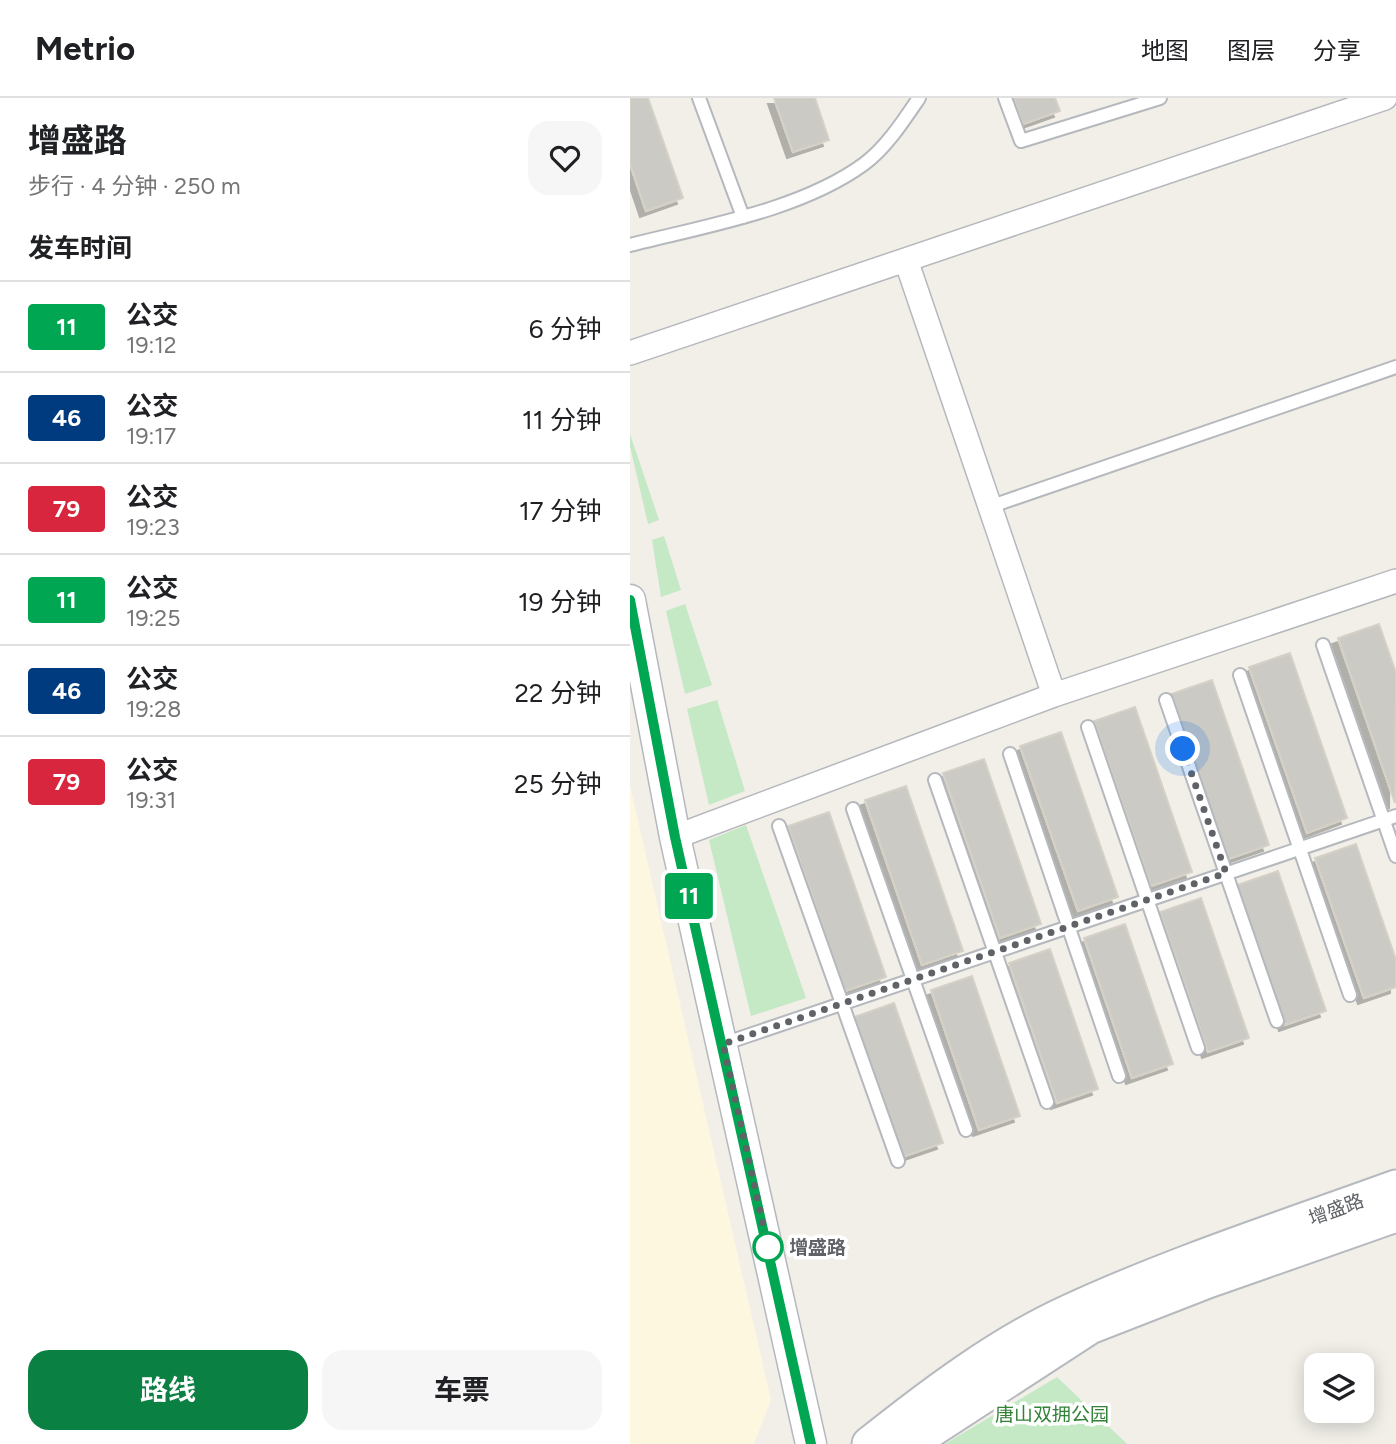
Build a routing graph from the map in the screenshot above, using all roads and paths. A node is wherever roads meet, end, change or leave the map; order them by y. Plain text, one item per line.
1 (699, 98) edge
2 (919, 98) edge
3 (1005, 98) edge
4 (1160, 98) edge
5 (1385, 98) edge
6 (743, 217) junction
7 (630, 245) edge
8 (906, 260) junction
9 (630, 353) edge
10 (1396, 367) edge
11 (989, 507) junction
12 (1396, 581) edge
13 (630, 600) edge
14 (1323, 645) dead end
15 (1240, 675) dead end
16 (1054, 695) junction
17 (1166, 700) dead end
18 (1088, 727) dead end
19 (1010, 754) dead end
20 (935, 780) dead end
21 (853, 809) dead end
22 (1390, 818) edge
23 (779, 826) dead end
24 (675, 837) junction
25 (1300, 848) junction
26 (1396, 856) edge
27 (1226, 873) junction
28 (1148, 900) junction
29 (1069, 927) junction
30 (995, 952) junction
31 (913, 980) junction
32 (1350, 995) dead end
33 (844, 1003) junction
34 (1277, 1021) dead end
35 (723, 1044) junction
36 (1198, 1048) dead end
37 (1119, 1076) dead end
38 (1047, 1102) dead end
39 (966, 1130) dead end
40 (898, 1161) dead end
41 (1396, 1188) edge
42 (1396, 1215) edge
43 (811, 1444) edge
44 (869, 1444) edge
45 (910, 1444) edge

1 - 6 lane
2 - 6 lane
3 - 4 lane
5 - 8 street
6 - 7 lane
8 - 9 street
8 - 11 street
10 - 11 lane
11 - 16 street
12 - 16 street
13 - 24 street
14 - 22 lane
15 - 25 lane
16 - 24 street
17 - 27 lane
18 - 28 lane
19 - 29 lane
20 - 30 lane
21 - 31 lane
22 - 25 lane
22 - 26 lane
23 - 33 lane
24 - 35 street
25 - 27 lane
25 - 32 lane
27 - 28 lane
27 - 34 lane
28 - 29 lane
28 - 36 lane
29 - 30 lane
29 - 37 lane
30 - 31 lane
30 - 38 lane
31 - 33 lane
31 - 39 lane
33 - 35 lane
33 - 40 lane
35 - 43 street
41 - 44 main road, 增盛路
42 - 45 main road, 增盛路

